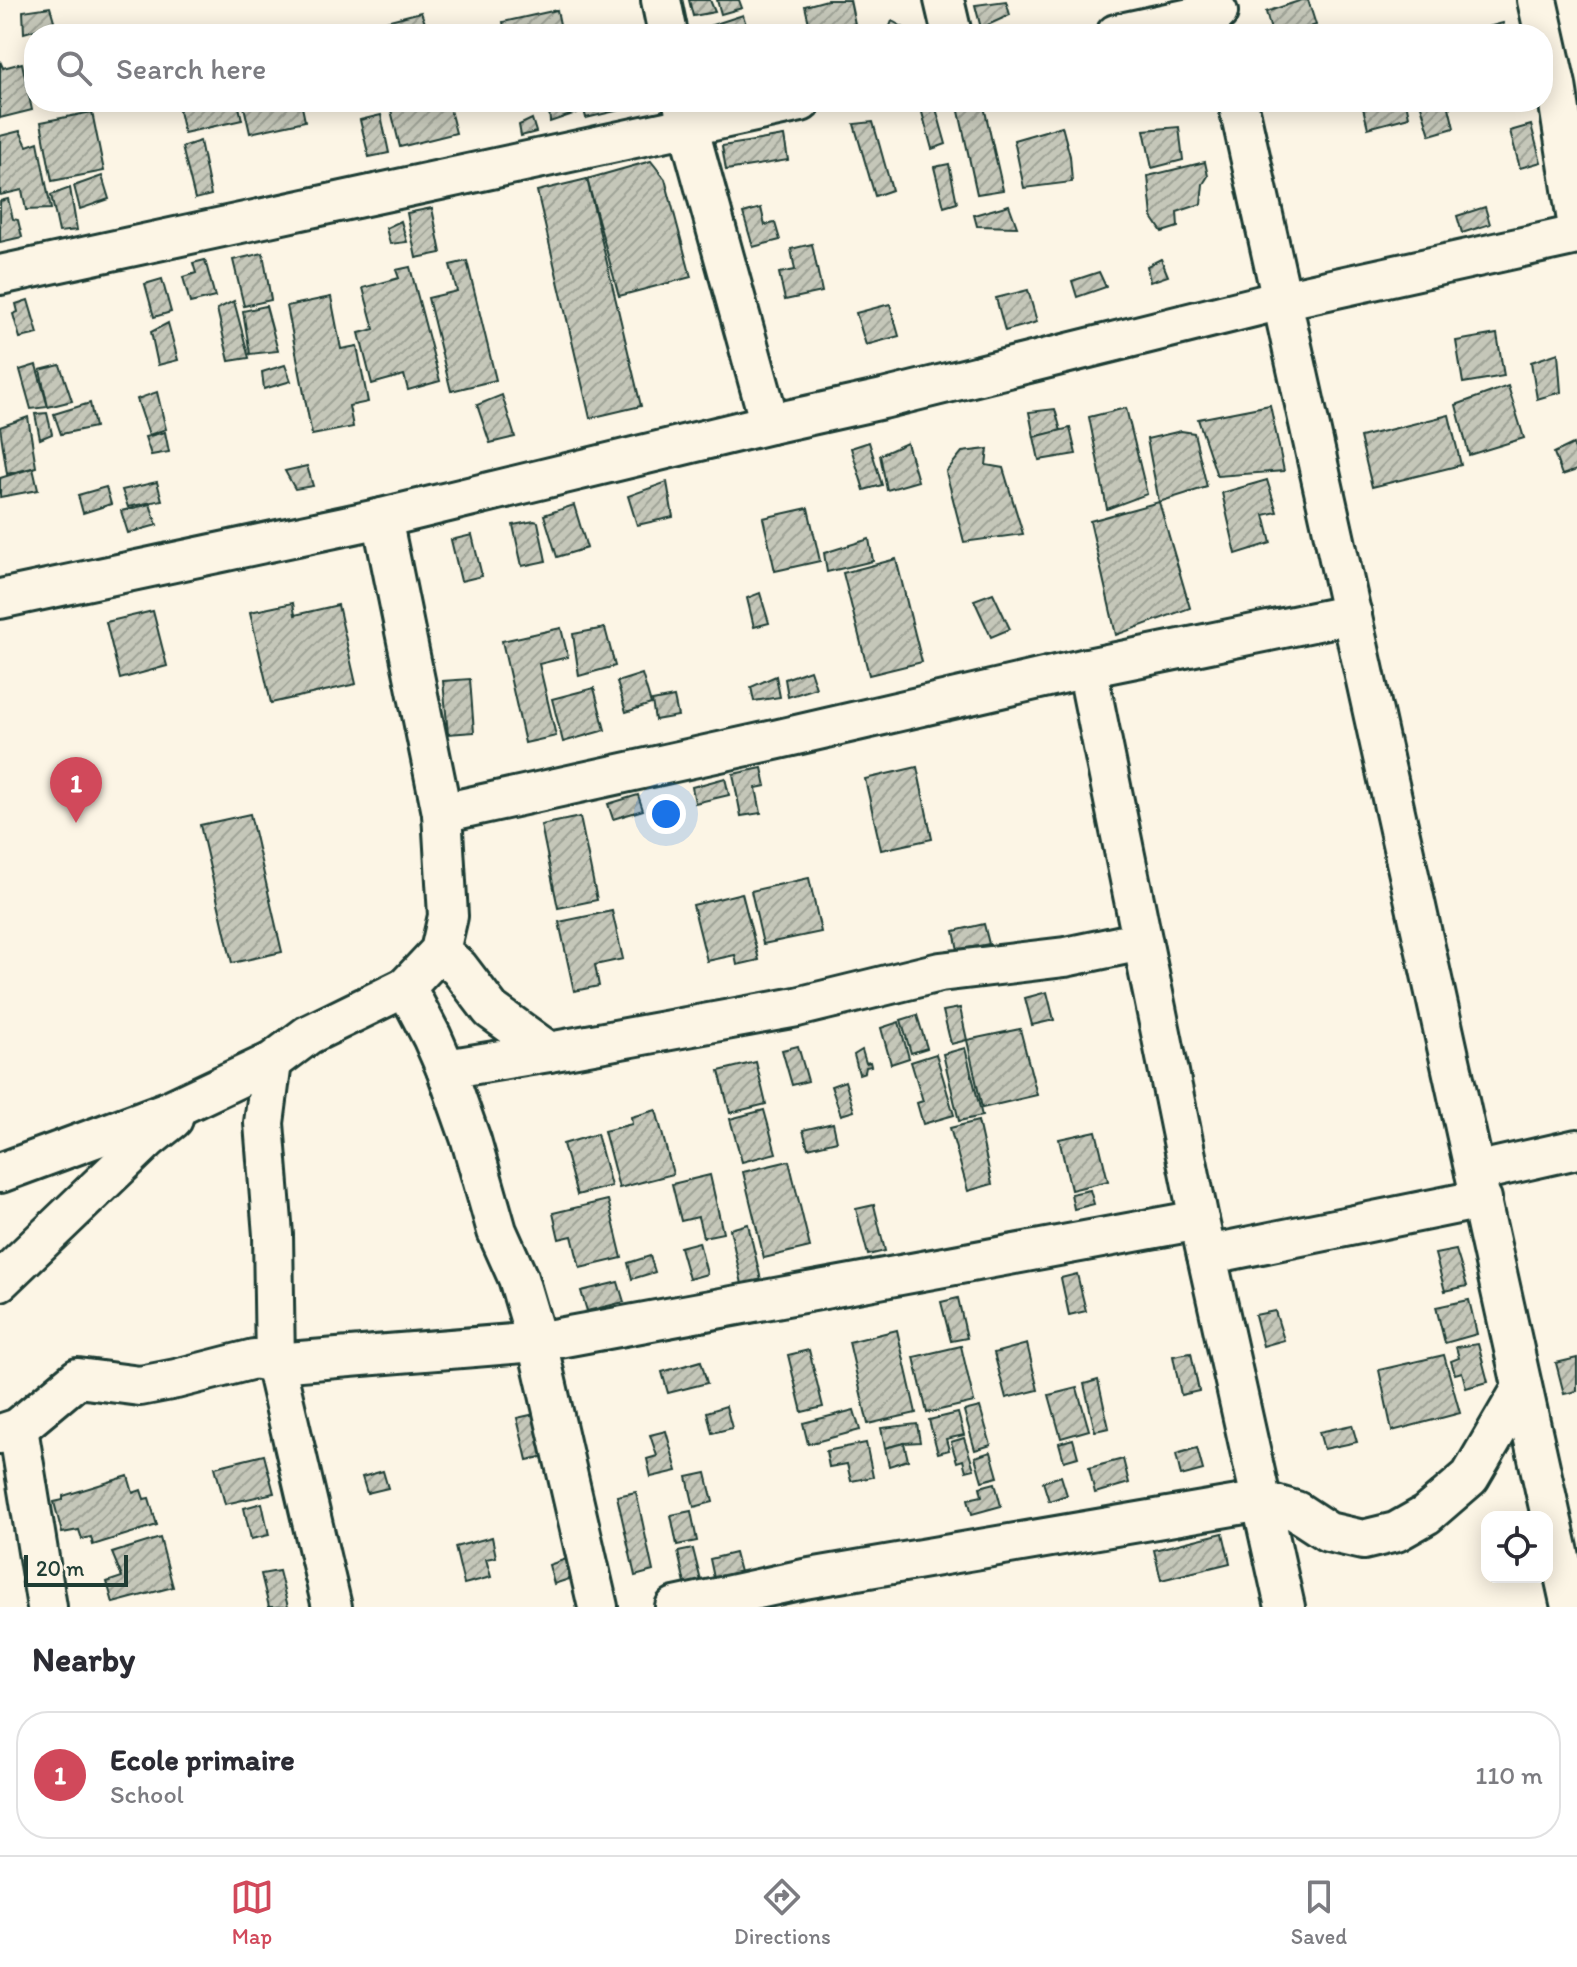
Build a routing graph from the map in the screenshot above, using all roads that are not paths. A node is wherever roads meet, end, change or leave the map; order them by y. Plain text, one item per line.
1 (661, 0) edge
2 (944, 0) edge
3 (1537, 0) edge
4 (1219, 15) edge
5 (666, 24) edge
6 (950, 24) edge
7 (1170, 24) edge
8 (1542, 24) edge
9 (1553, 72) edge
10 (1240, 112) edge
11 (685, 114) edge
12 (1577, 221) edge
13 (1577, 235) edge
14 (0, 275) edge
15 (1282, 300) junction
16 (770, 424) junction
17 (382, 518) junction
18 (0, 599) edge
19 (1352, 614) junction
20 (1087, 668) junction
21 (442, 813) junction
22 (1142, 941) junction
23 (440, 951) junction
24 (406, 987) junction
25 (549, 1052) junction
26 (272, 1062) junction
27 (446, 1069) junction
28 (202, 1095) junction
29 (1577, 1149) edge
30 (0, 1173) edge
31 (1478, 1186) junction
32 (1203, 1238) junction
33 (0, 1281) edge
34 (537, 1342) junction
35 (275, 1363) junction
36 (1522, 1388) junction
37 (9, 1431) edge
38 (1262, 1501) junction
39 (47, 1607) edge
40 (332, 1607) edge
41 (598, 1607) edge
42 (675, 1607) edge
43 (1285, 1607) edge
44 (1571, 1607) edge

1 - 5 street
2 - 6 street
3 - 8 street
4 - 7 street
9 - 12 street
10 - 15 street
11 - 14 street
11 - 16 street
13 - 15 street
15 - 16 street
15 - 19 street
16 - 17 street
17 - 18 street
17 - 21 street
19 - 20 street
19 - 31 street
20 - 21 street
20 - 22 street
21 - 23 street
22 - 25 street
22 - 32 street
23 - 24 street
23 - 25 street
24 - 26 street
24 - 27 street
25 - 27 street
26 - 28 street
26 - 35 street
27 - 34 street
28 - 30 street
28 - 33 street
29 - 31 street
31 - 32 street
31 - 36 street
32 - 34 street
32 - 38 street
34 - 35 street
34 - 41 street
35 - 37 street
35 - 40 street
36 - 38 street
36 - 44 street
37 - 39 street
38 - 42 street
38 - 43 street

